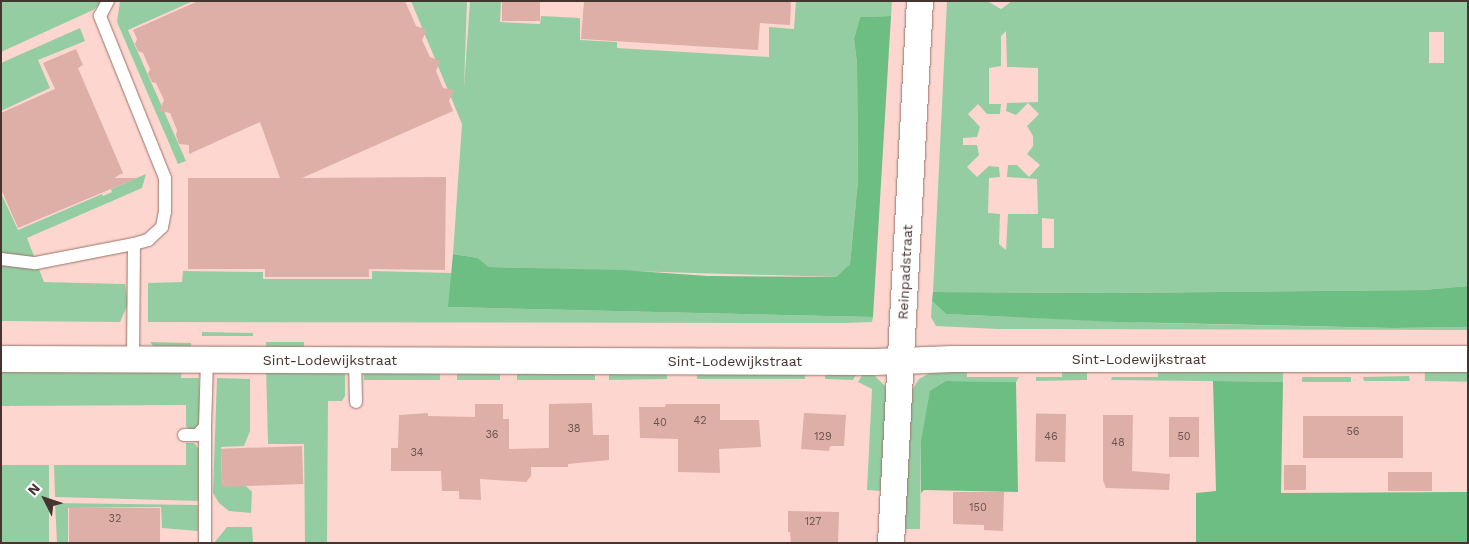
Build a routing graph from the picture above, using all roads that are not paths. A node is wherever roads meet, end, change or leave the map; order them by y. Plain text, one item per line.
1 (108, 1) edge
2 (920, 1) edge
3 (134, 244) junction
4 (1, 259) edge
5 (1, 359) edge
6 (133, 359) junction
7 (207, 359) junction
8 (1468, 359) edge
9 (355, 360) junction
10 (900, 362) junction
11 (356, 402) dead end
12 (205, 427) junction
13 (184, 435) dead end
14 (204, 543) edge
15 (891, 543) edge

1 - 3 lane
2 - 10 street, Reinpadstraat
3 - 4 lane
3 - 6 lane
5 - 6 street, Sint-Lodewijkstraat
6 - 7 street, Sint-Lodewijkstraat
7 - 9 street, Sint-Lodewijkstraat
7 - 12 lane
8 - 10 street, Sint-Lodewijkstraat
9 - 10 street, Sint-Lodewijkstraat
9 - 11 lane
10 - 15 street, Reinpadstraat
12 - 13 lane
12 - 14 lane

